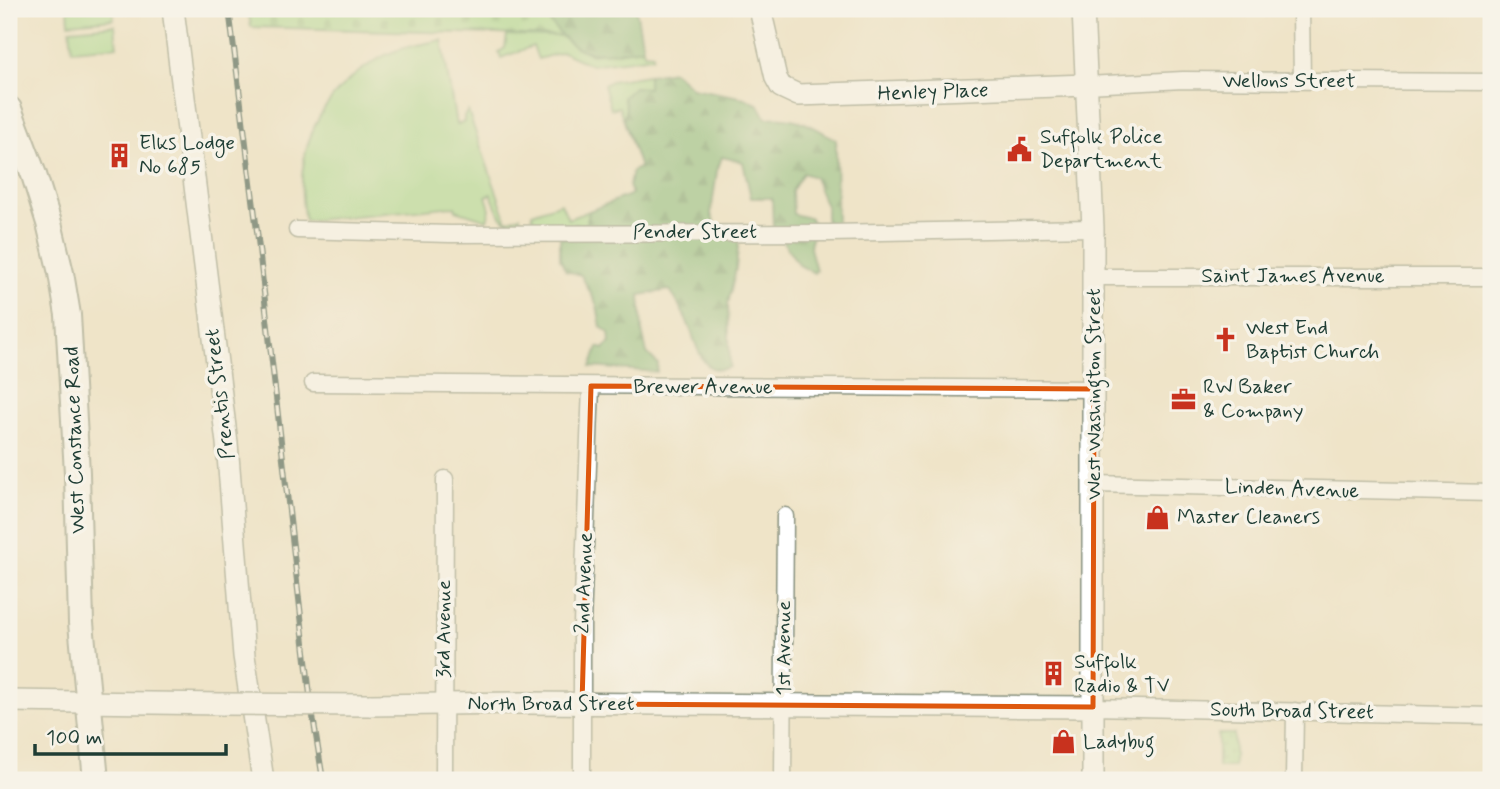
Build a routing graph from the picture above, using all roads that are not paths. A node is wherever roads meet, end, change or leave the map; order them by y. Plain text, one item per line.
1 (173, 9) edge
2 (760, 9) edge
3 (1083, 9) edge
4 (1301, 9) edge
5 (1302, 81) junction
6 (1491, 82) edge
7 (1087, 85) junction
8 (10, 115) edge
9 (1093, 228) junction
10 (297, 230) dead end
11 (1094, 277) junction
12 (1491, 277) edge
13 (313, 383) dead end
14 (591, 386) junction
15 (1094, 389) junction
16 (445, 479) dead end
17 (1093, 484) junction
18 (1491, 493) edge
19 (785, 516) dead end
20 (9, 701) edge
21 (87, 702) junction
22 (444, 703) junction
23 (582, 704) junction
24 (783, 706) junction
25 (1093, 707) junction
26 (1295, 711) junction
27 (1491, 716) edge
28 (96, 780) edge
29 (263, 780) edge
30 (444, 780) edge
31 (582, 780) edge
32 (783, 780) edge
33 (1093, 780) edge
34 (1294, 780) edge

1 - 29 street, Prentis Street
2 - 7 street, Henley Place
3 - 7 street, West Washington Street
4 - 5 street
5 - 6 street, Wellons Street
5 - 7 street, Wellons Street
7 - 9 street, West Washington Street
8 - 21 main road, West Constance Road
9 - 10 street, Pender Street
9 - 11 street, West Washington Street
11 - 12 street, Saint James Avenue
11 - 15 street, West Washington Street
13 - 14 street, Brewer Avenue
14 - 15 street, Brewer Avenue
14 - 23 street, 2nd Avenue
15 - 17 street, West Washington Street
16 - 22 street, 3rd Avenue
17 - 18 street, Linden Avenue
17 - 25 street, West Washington Street
19 - 24 street, 1st Avenue
20 - 21 street, North Broad Street
21 - 22 street, North Broad Street, bridge
21 - 28 main road, West Constance Road
22 - 23 street, North Broad Street
22 - 30 street, 3rd Avenue
23 - 24 street, North Broad Street
23 - 31 street, 2nd Avenue
24 - 25 street, North Broad Street
24 - 32 street, 1st Avenue
25 - 26 street, South Broad Street
25 - 33 street, West Washington Street
26 - 27 street, South Broad Street
26 - 34 street

